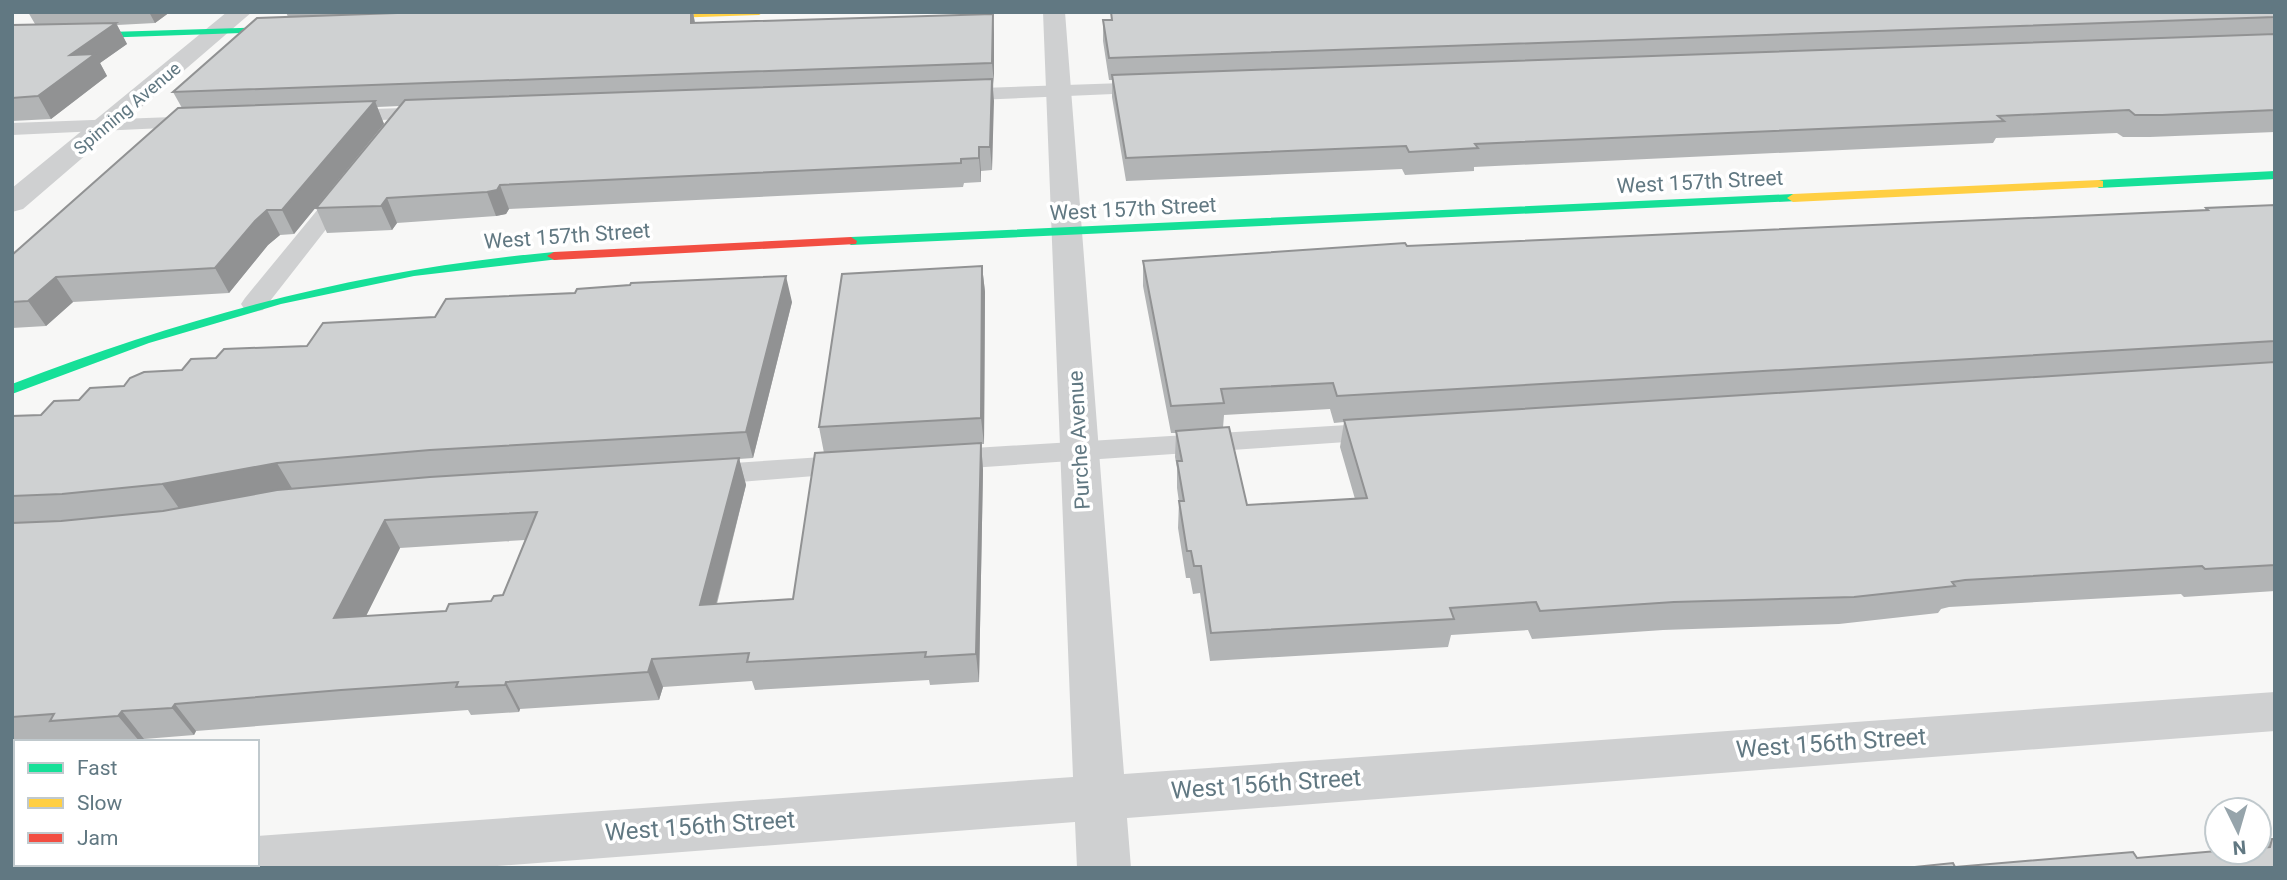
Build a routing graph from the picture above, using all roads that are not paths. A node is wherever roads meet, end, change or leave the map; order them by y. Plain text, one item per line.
1 (242, 12) edge
2 (759, 12) edge
3 (1054, 12) edge
4 (621, 17) edge
5 (317, 27) edge
6 (221, 30) junction
7 (12, 37) edge
8 (1171, 87) edge
9 (1059, 92) junction
10 (934, 96) edge
11 (449, 113) edge
12 (407, 114) junction
13 (325, 117) edge
14 (215, 121) edge
15 (106, 125) junction
16 (12, 129) edge
17 (390, 135) edge
18 (2275, 175) edge
19 (356, 177) edge
20 (12, 203) edge
21 (1067, 233) junction
22 (254, 304) junction
23 (12, 389) edge
24 (1413, 430) edge
25 (1080, 451) junction
26 (679, 477) edge
27 (2275, 711) edge
28 (1100, 796) junction
29 (259, 860) edge
30 (172, 866) edge
31 (149, 868) edge
32 (1104, 868) edge

1 - 6 street, Spinning Avenue
2 - 4 street
3 - 9 street, Purche Avenue
5 - 6 street
6 - 7 street
6 - 15 street, Spinning Avenue
8 - 9 lane
9 - 10 lane
9 - 21 street, Purche Avenue
11 - 12 lane
12 - 13 lane
12 - 17 lane
14 - 15 lane
15 - 16 lane
15 - 20 street, Spinning Avenue
18 - 21 street, West 157th Street
19 - 22 lane
21 - 22 street, West 157th Street
21 - 25 street, Purche Avenue
22 - 23 street, West 157th Street
24 - 25 lane
25 - 26 lane
25 - 28 street, Purche Avenue
27 - 28 street, West 156th Street
28 - 29 street, West 156th Street
28 - 32 street, Purche Avenue
30 - 31 street

